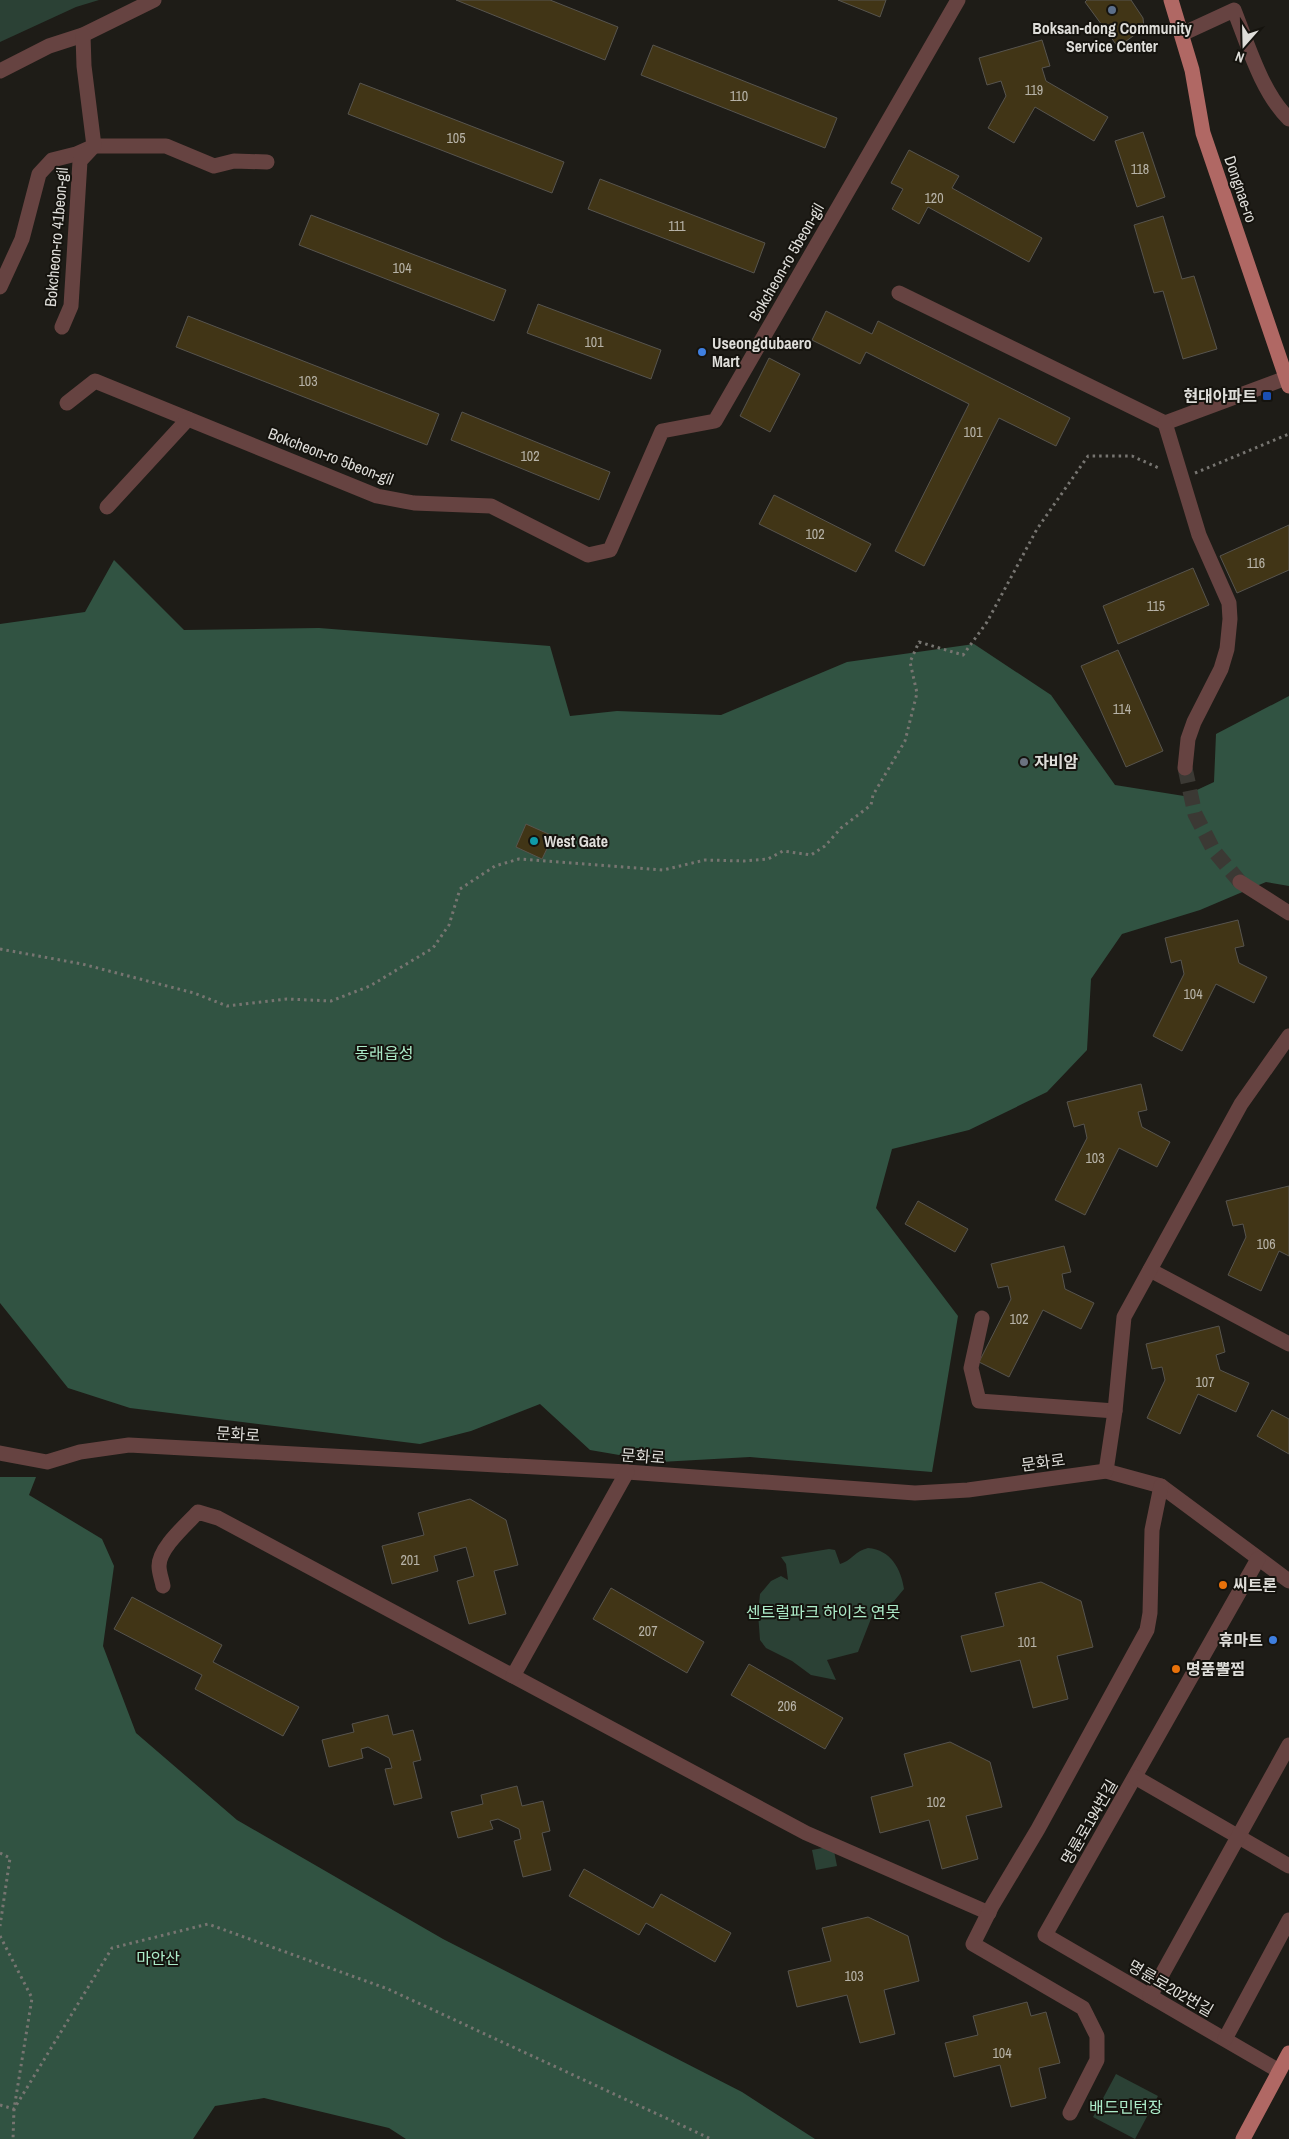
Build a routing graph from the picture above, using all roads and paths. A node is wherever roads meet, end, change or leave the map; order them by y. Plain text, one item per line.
1 (154, 0) edge
2 (958, 0) edge
3 (1171, 0) edge
4 (1182, 34) junction
5 (83, 35) junction
6 (0, 71) edge
7 (1289, 119) edge
8 (94, 146) junction
9 (267, 162) dead end
10 (0, 287) edge
11 (899, 292) dead end
12 (62, 327) dead end
13 (1288, 382) edge
14 (68, 403) dead end
15 (188, 418) junction
16 (1165, 423) junction
17 (1289, 434) edge
18 (1181, 477) junction
19 (107, 507) dead end
20 (1185, 768) tunnel mouth
21 (1240, 882) tunnel mouth
22 (1289, 913) edge
23 (0, 949) edge
24 (1289, 1036) edge
25 (1150, 1270) junction
26 (982, 1318) dead end
27 (1289, 1344) edge
28 (1115, 1411) junction
29 (0, 1453) edge
30 (1106, 1471) junction
31 (627, 1472) junction
32 (1161, 1486) junction
33 (1258, 1559) junction
34 (1289, 1581) edge
35 (163, 1586) dead end
36 (513, 1676) junction
37 (1289, 1745) edge
38 (1135, 1777) junction
39 (1238, 1837) junction
40 (0, 1853) edge
41 (1289, 1866) edge
42 (989, 1913) junction
43 (1289, 1920) edge
44 (0, 1926) edge
45 (1045, 1935) joint
46 (0, 1936) edge
47 (1150, 1996) junction
48 (1225, 2039) junction
49 (1285, 2063) edge
50 (0, 2105) edge
51 (14, 2109) junction
52 (1070, 2113) dead end
53 (13, 2139) edge
54 (711, 2139) edge
55 (1243, 2139) edge

1 - 5 street
2 - 15 street, Bokcheon-ro 5beon-gil
3 - 4 main road, Dongnae-ro
4 - 7 street
4 - 13 main road, Dongnae-ro
5 - 6 street
5 - 8 street
8 - 9 street
8 - 10 street
8 - 12 street, Bokcheon-ro 41beon-gil
11 - 16 street
13 - 16 street
14 - 15 street, Bokcheon-ro 5beon-gil
15 - 19 street
16 - 18 street
17 - 18 path
18 - 20 street
18 - 23 path
21 - 22 street
24 - 25 street
25 - 27 street
25 - 28 street
26 - 28 street
28 - 30 street
29 - 31 street, 문화로
30 - 31 street, 문화로
30 - 32 street, 문화로
31 - 36 street
32 - 33 street, 문화로
32 - 42 street
33 - 34 street, 문화로
33 - 38 street
35 - 36 street
36 - 42 street
37 - 39 street
38 - 39 street, 명륜로194번길
38 - 45 street, 명륜로194번길
39 - 41 street, 명륜로194번길
39 - 47 street
40 - 44 path
42 - 52 street
43 - 48 street
45 - 47 street, 명륜로202번길
46 - 51 path
47 - 48 street, 명륜로202번길
48 - 49 street, 명륜로202번길
49 - 55 main road
50 - 51 path
51 - 53 path
51 - 54 path

